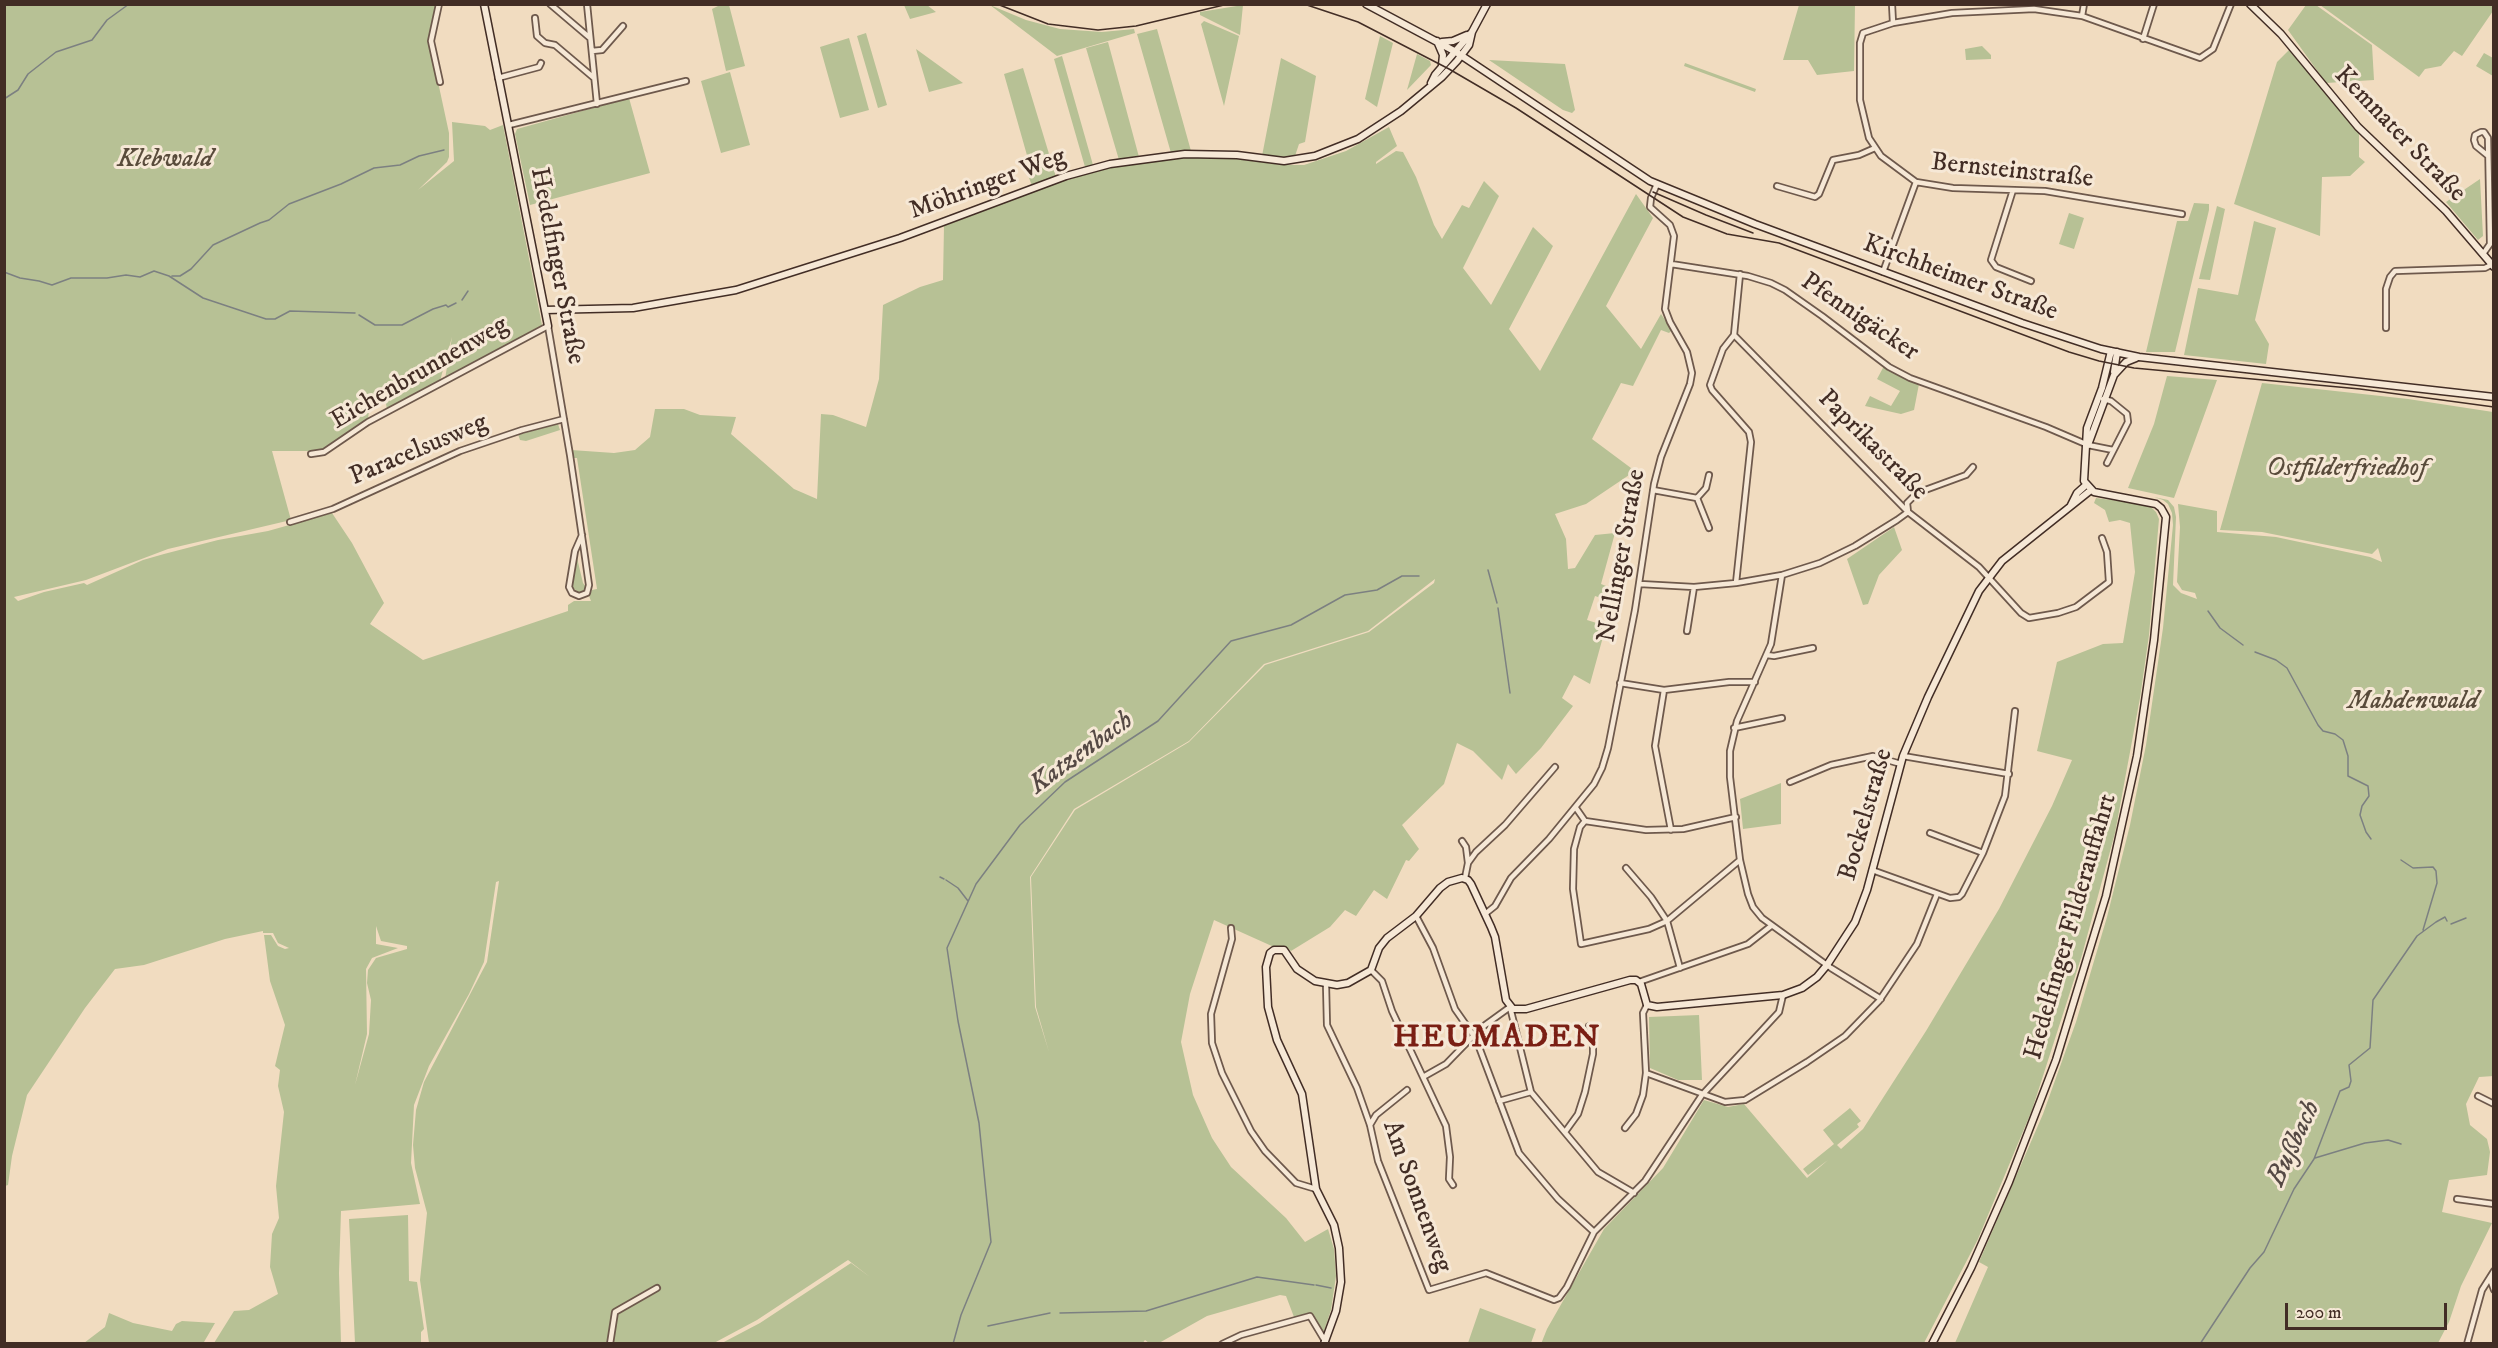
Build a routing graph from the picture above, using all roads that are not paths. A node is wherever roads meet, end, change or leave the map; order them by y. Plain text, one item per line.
1 (440, 4) edge
2 (484, 4) edge
3 (550, 4) edge
4 (587, 4) edge
5 (1366, 4) edge
6 (1487, 4) edge
7 (1893, 4) edge
8 (1951, 4) edge
9 (2084, 4) edge
10 (2154, 4) edge
11 (2231, 4) edge
12 (2250, 4) edge
13 (1995, 7) edge
14 (2034, 7) edge
15 (1952, 13) junction
16 (2082, 16) junction
17 (535, 18) dead end
18 (1893, 23) junction
19 (623, 26) dead end
20 (1472, 32) junction
21 (590, 38) junction
22 (2143, 39) junction
23 (1437, 41) junction
24 (592, 51) junction
25 (1459, 54) junction
26 (542, 63) dead end
27 (1440, 70) junction
28 (498, 78) junction
29 (594, 78) junction
30 (687, 81) dead end
31 (440, 82) dead end
32 (1431, 84) junction
33 (597, 104) junction
34 (509, 125) junction
35 (1875, 148) junction
36 (2487, 155) junction
37 (1916, 182) junction
38 (1657, 184) junction
39 (1777, 186) dead end
40 (2013, 190) junction
41 (2181, 214) dead end
42 (2483, 254) junction
43 (1671, 264) junction
44 (2492, 266) edge
45 (1883, 272) junction
46 (1740, 274) junction
47 (2031, 281) dead end
48 (545, 310) junction
49 (548, 326) junction
50 (2386, 328) dead end
51 (1734, 335) junction
52 (2114, 352) junction
53 (2139, 357) junction
54 (2114, 375) junction
55 (2493, 397) edge
56 (2101, 400) junction
57 (564, 419) junction
58 (2088, 445) junction
59 (2113, 450) junction
60 (311, 454) dead end
61 (2107, 463) dead end
62 (1973, 467) dead end
63 (1709, 475) dead end
64 (2088, 488) junction
65 (1653, 490) junction
66 (1697, 498) junction
67 (1908, 512) junction
68 (290, 522) dead end
69 (1709, 528) dead end
70 (582, 535) junction
71 (2103, 538) dead end
72 (1782, 575) junction
73 (1988, 576) junction
74 (1736, 583) junction
75 (1640, 584) junction
76 (1694, 586) junction
77 (1687, 631) dead end
78 (1813, 648) dead end
79 (1767, 655) junction
80 (1755, 682) junction
81 (1620, 683) junction
82 (1664, 690) junction
83 (2016, 711) dead end
84 (1782, 718) dead end
85 (1734, 728) junction
86 (1903, 756) junction
87 (1900, 764) junction
88 (1555, 767) dead end
89 (2009, 774) junction
90 (1790, 782) dead end
91 (1576, 808) junction
92 (1736, 817) junction
93 (1585, 821) junction
94 (1671, 830) junction
95 (1930, 833) dead end
96 (1462, 841) dead end
97 (1983, 853) junction
98 (1740, 860) junction
99 (1468, 863) junction
100 (1626, 868) dead end
101 (1872, 870) junction
102 (1465, 878) junction
103 (1937, 894) junction
104 (1485, 914) junction
105 (1416, 916) junction
106 (1667, 921) junction
107 (1771, 926) junction
108 (1231, 928) dead end
109 (1827, 965) junction
110 (1680, 968) junction
111 (1371, 970) junction
112 (1639, 982) junction
113 (1326, 984) junction
114 (1783, 995) junction
115 (1881, 999) junction
116 (1647, 1005) junction
117 (1510, 1007) junction
118 (1589, 1026) dead end
119 (1473, 1036) junction
120 (1646, 1073) junction
121 (1423, 1077) junction
122 (1407, 1090) dead end
123 (1531, 1092) junction
124 (1702, 1095) junction
125 (2478, 1096) dead end
126 (1499, 1101) junction
127 (2493, 1104) edge
128 (1370, 1125) junction
129 (1625, 1128) dead end
130 (1565, 1131) junction
131 (1453, 1185) dead end
132 (1316, 1189) junction
133 (1634, 1193) junction
134 (2457, 1199) dead end
135 (2493, 1204) edge
136 (1594, 1232) junction
137 (2493, 1271) edge
138 (2490, 1279) junction
139 (657, 1288) dead end
140 (2493, 1290) edge
141 (1324, 1342) edge
142 (610, 1344) edge
143 (1222, 1344) edge
144 (1932, 1344) edge
145 (2467, 1344) edge

1 - 31 street
2 - 28 street, Hedelfinger Straße
3 - 21 street
4 - 21 street
5 - 23 street, Kirchheimer Straße
6 - 20 street
7 - 18 street
8 - 15 street
9 - 16 street
10 - 22 street
11 - 22 street, Bernsteinstraße
12 - 42 street, Kemnater Straße
13 - 14 street, Bernsteinstraße
13 - 15 street, Bernsteinstraße
14 - 16 street, Bernsteinstraße
15 - 18 street, Bernsteinstraße
16 - 22 street, Bernsteinstraße
17 - 29 street
18 - 35 street, Bernsteinstraße
19 - 24 street
20 - 23 street
20 - 25 street
21 - 24 street
23 - 25 street, Kirchheimer Straße
23 - 27 street
24 - 29 street
25 - 27 street, Möhringer Weg
25 - 32 street, Möhringer Weg
25 - 38 street, Kirchheimer Straße
26 - 28 street
27 - 32 street, Möhringer Weg
28 - 34 street, Hedelfinger Straße
29 - 33 street
30 - 33 street
32 - 48 street, Möhringer Weg
33 - 34 street
34 - 48 street, Hedelfinger Straße
35 - 37 street, Bernsteinstraße
35 - 39 street
36 - 36 street
36 - 42 street
37 - 40 street, Bernsteinstraße
37 - 45 street
38 - 43 street, Nellinger Straße
38 - 45 street, Kirchheimer Straße
40 - 41 street, Bernsteinstraße
40 - 47 street
42 - 44 street, Kemnater Straße
43 - 46 street, Pfennigäcker
43 - 65 street, Nellinger Straße
44 - 50 street
45 - 52 street, Kirchheimer Straße
46 - 51 street
46 - 58 street, Pfennigäcker
48 - 49 street, Hedelfinger Straße
49 - 57 street, Hedelfinger Straße
49 - 60 street, Eichenbrunnenweg
51 - 67 street, Paprikastraße
51 - 74 street
52 - 53 street, Kirchheimer Straße
52 - 54 street
52 - 56 street
53 - 54 street
53 - 55 street, Kirchheimer Straße
54 - 56 street
56 - 58 street
56 - 59 street
57 - 68 street, Paracelsusweg
57 - 70 street, Hedelfinger Straße
58 - 59 street
58 - 64 street
59 - 61 street
62 - 67 street
63 - 66 street
64 - 73 street, Bockelstraße
64 - 144 street, Hedelfinger Filderauffahrt
65 - 66 street
65 - 75 street, Nellinger Straße
66 - 69 street
67 - 72 street
67 - 73 street, Paprikastraße
70 - 70 street, Hedelfinger Straße
71 - 73 street, Paprikastraße
72 - 74 street
72 - 79 street
73 - 86 street, Bockelstraße
74 - 76 street
75 - 76 street
75 - 81 street, Nellinger Straße
76 - 77 street
78 - 79 street
79 - 80 street
80 - 82 street
80 - 85 street
81 - 82 street
81 - 91 street, Nellinger Straße
82 - 94 street
83 - 89 street
84 - 85 street
85 - 92 street
86 - 87 street, Bockelstraße
86 - 89 street
87 - 90 street
87 - 101 street, Bockelstraße
88 - 99 street
89 - 97 street
91 - 93 street
91 - 104 street, Nellinger Straße
92 - 94 street
92 - 98 street
93 - 94 street
93 - 106 street
95 - 97 street
96 - 99 street
97 - 103 street
98 - 106 street
98 - 107 street
99 - 102 street
100 - 106 street
101 - 103 street
101 - 109 street, Bockelstraße
102 - 104 street
102 - 105 street
103 - 115 street
104 - 117 street
105 - 111 street
105 - 119 street
106 - 110 street
107 - 109 street
107 - 110 street
108 - 132 street
109 - 114 street, Bockelstraße
109 - 115 street
110 - 112 street
111 - 113 street
111 - 121 street
112 - 116 street
112 - 117 street
113 - 128 street, Am Sonnenweg
113 - 132 street
114 - 116 street, Bockelstraße
114 - 124 street
115 - 124 street
116 - 120 street
117 - 119 street
117 - 123 street
118 - 130 street
119 - 121 street
119 - 126 street
120 - 124 street
120 - 129 street
121 - 131 street
122 - 128 street
123 - 126 street
123 - 130 street
124 - 133 street
125 - 127 street
126 - 136 street
128 - 136 street, Am Sonnenweg
130 - 133 street
132 - 141 street
133 - 136 street
134 - 135 street
137 - 138 street
138 - 140 street
138 - 145 street
139 - 142 street
141 - 143 street

